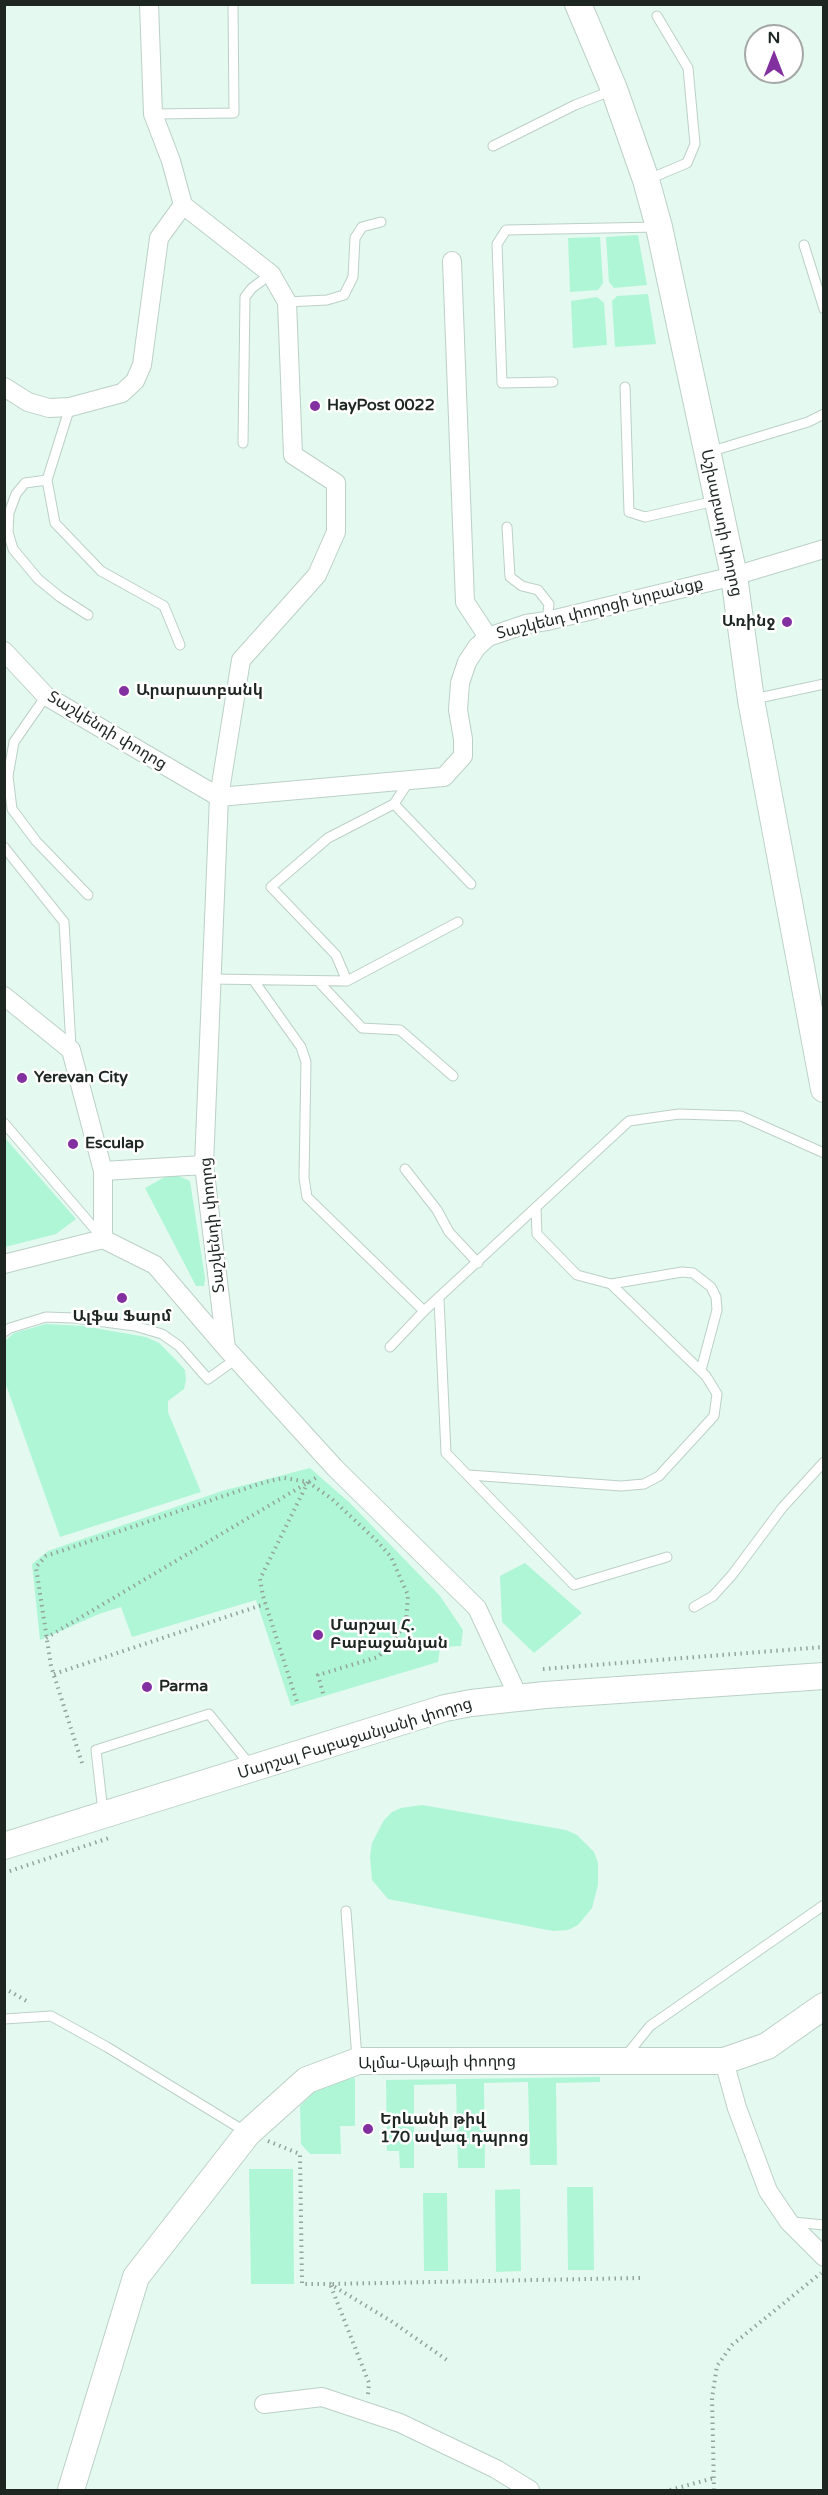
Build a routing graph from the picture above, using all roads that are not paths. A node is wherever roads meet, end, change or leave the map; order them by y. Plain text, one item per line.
1 (150, 4) edge
2 (233, 4) edge
3 (578, 4) edge
4 (657, 16) dead end
5 (614, 90) junction
6 (153, 114) junction
7 (493, 146) dead end
8 (646, 180) junction
9 (183, 205) junction
10 (381, 222) dead end
11 (659, 227) junction
12 (804, 245) dead end
13 (452, 261) dead end
14 (271, 274) junction
15 (287, 302) junction
16 (824, 309) edge
17 (553, 382) dead end
18 (4, 387) edge
19 (625, 387) dead end
20 (70, 407) junction
21 (824, 414) edge
22 (243, 443) dead end
23 (707, 453) junction
24 (47, 480) junction
25 (717, 500) junction
26 (507, 527) dead end
27 (824, 549) edge
28 (734, 576) junction
29 (88, 615) dead end
30 (547, 621) junction
31 (488, 637) junction
32 (180, 645) dead end
33 (4, 651) edge
34 (824, 684) edge
35 (46, 696) junction
36 (752, 700) junction
37 (409, 781) junction
38 (219, 797) junction
39 (393, 804) junction
40 (4, 847) edge
41 (471, 884) dead end
42 (88, 895) dead end
43 (458, 922) dead end
44 (211, 979) junction
45 (254, 981) junction
46 (318, 981) junction
47 (347, 981) junction
48 (4, 996) edge
49 (71, 1050) junction
50 (453, 1076) dead end
51 (824, 1089) edge
52 (4, 1123) edge
53 (824, 1153) edge
54 (204, 1165) junction
55 (405, 1169) dead end
56 (104, 1171) junction
57 (536, 1208) junction
58 (103, 1239) junction
59 (4, 1263) edge
60 (477, 1263) junction
61 (611, 1284) junction
62 (438, 1299) junction
63 (424, 1311) junction
64 (4, 1332) edge
65 (390, 1347) dead end
66 (231, 1354) junction
67 (701, 1370) junction
68 (824, 1462) edge
69 (469, 1475) junction
70 (667, 1557) dead end
71 (694, 1607) dead end
72 (824, 1676) edge
73 (519, 1698) junction
74 (254, 1769) junction
75 (109, 1826) junction
76 (4, 1846) edge
77 (824, 1905) edge
78 (346, 1911) dead end
79 (824, 2006) edge
80 (4, 2019) edge
81 (358, 2061) junction
82 (621, 2061) junction
83 (723, 2061) junction
84 (248, 2133) junction
85 (789, 2222) junction
86 (824, 2225) edge
87 (824, 2257) edge
88 (264, 2404) dead end
89 (71, 2490) edge
90 (530, 2490) edge

1 - 6 street
2 - 6 lane
3 - 5 street, Աշխաբադի փողոց
4 - 8 lane
5 - 7 lane
5 - 8 street, Աշխաբադի փողոց
6 - 9 street
8 - 11 street, Աշխաբադի փողոց
9 - 14 street, Տաշկենդի փողոց
9 - 20 street
10 - 15 lane
11 - 17 lane
11 - 23 street, Աշխաբադի փողոց
12 - 16 lane
13 - 31 street
14 - 15 street, Տաշկենդի փողոց
14 - 22 lane
15 - 38 street, Տաշկենդի փողոց
18 - 20 street
19 - 25 lane
20 - 24 lane
21 - 23 lane
23 - 25 street, Աշխաբադի փողոց
24 - 29 lane
24 - 32 lane
25 - 28 street, Աշխաբադի փողոց
26 - 30 lane
27 - 28 street, Տաշկենդ փողոցի նրբանցք
28 - 30 street, Տաշկենդ փողոցի նրբանցք
28 - 36 street, Աշխաբադի փողոց
30 - 31 street, Տաշկենդ փողոցի նրբանցք
31 - 37 street, Տաշկենդ փողոցի նրբանցք
33 - 35 street, Տաշկենդի փողոց
34 - 36 lane
35 - 38 street, Տաշկենդի փողոց
35 - 42 lane
36 - 51 street, Աշխաբադի փողոց
37 - 38 street, Տաշկենդ փողոցի նրբանցք
37 - 39 lane
38 - 44 street, Տաշկենդի փողոց
39 - 41 lane
39 - 47 lane
40 - 49 lane
43 - 47 lane
44 - 45 lane
44 - 54 street, Տաշկենդի փողոց
45 - 46 lane
45 - 63 lane
46 - 47 lane
46 - 50 lane
48 - 49 street
49 - 56 street
52 - 58 lane
53 - 57 lane
54 - 56 street
54 - 66 street, Տաշկենդի փողոց
55 - 60 lane
56 - 58 street
57 - 60 lane
57 - 61 lane
58 - 59 street
58 - 66 street, Տաշկենդի փողոց
60 - 62 lane
61 - 67 lane
61 - 67 lane
62 - 63 lane
62 - 69 lane
63 - 65 lane
64 - 66 lane
66 - 73 street
67 - 69 lane
68 - 71 lane
69 - 70 lane
72 - 73 street, Մարշալ Բաբաջանյանի փողոց
73 - 74 street, Մարշալ Բաբաջանյանի փողոց
74 - 75 street, Մարշալ Բաբաջանյանի փողոց
74 - 75 lane
75 - 76 street, Մարշալ Բաբաջանյանի փողոց
77 - 82 lane
78 - 81 lane
79 - 83 street, Ալմա-Աթայի փողոց
80 - 84 lane
81 - 82 street, Ալմա-Աթայի փողոց
81 - 84 street, Ալմա-Աթայի փողոց
82 - 83 street, Ալմա-Աթայի փողոց
83 - 85 street
84 - 89 street, Ալմա-Աթայի փողոց
85 - 86 lane
85 - 87 street
88 - 90 street

